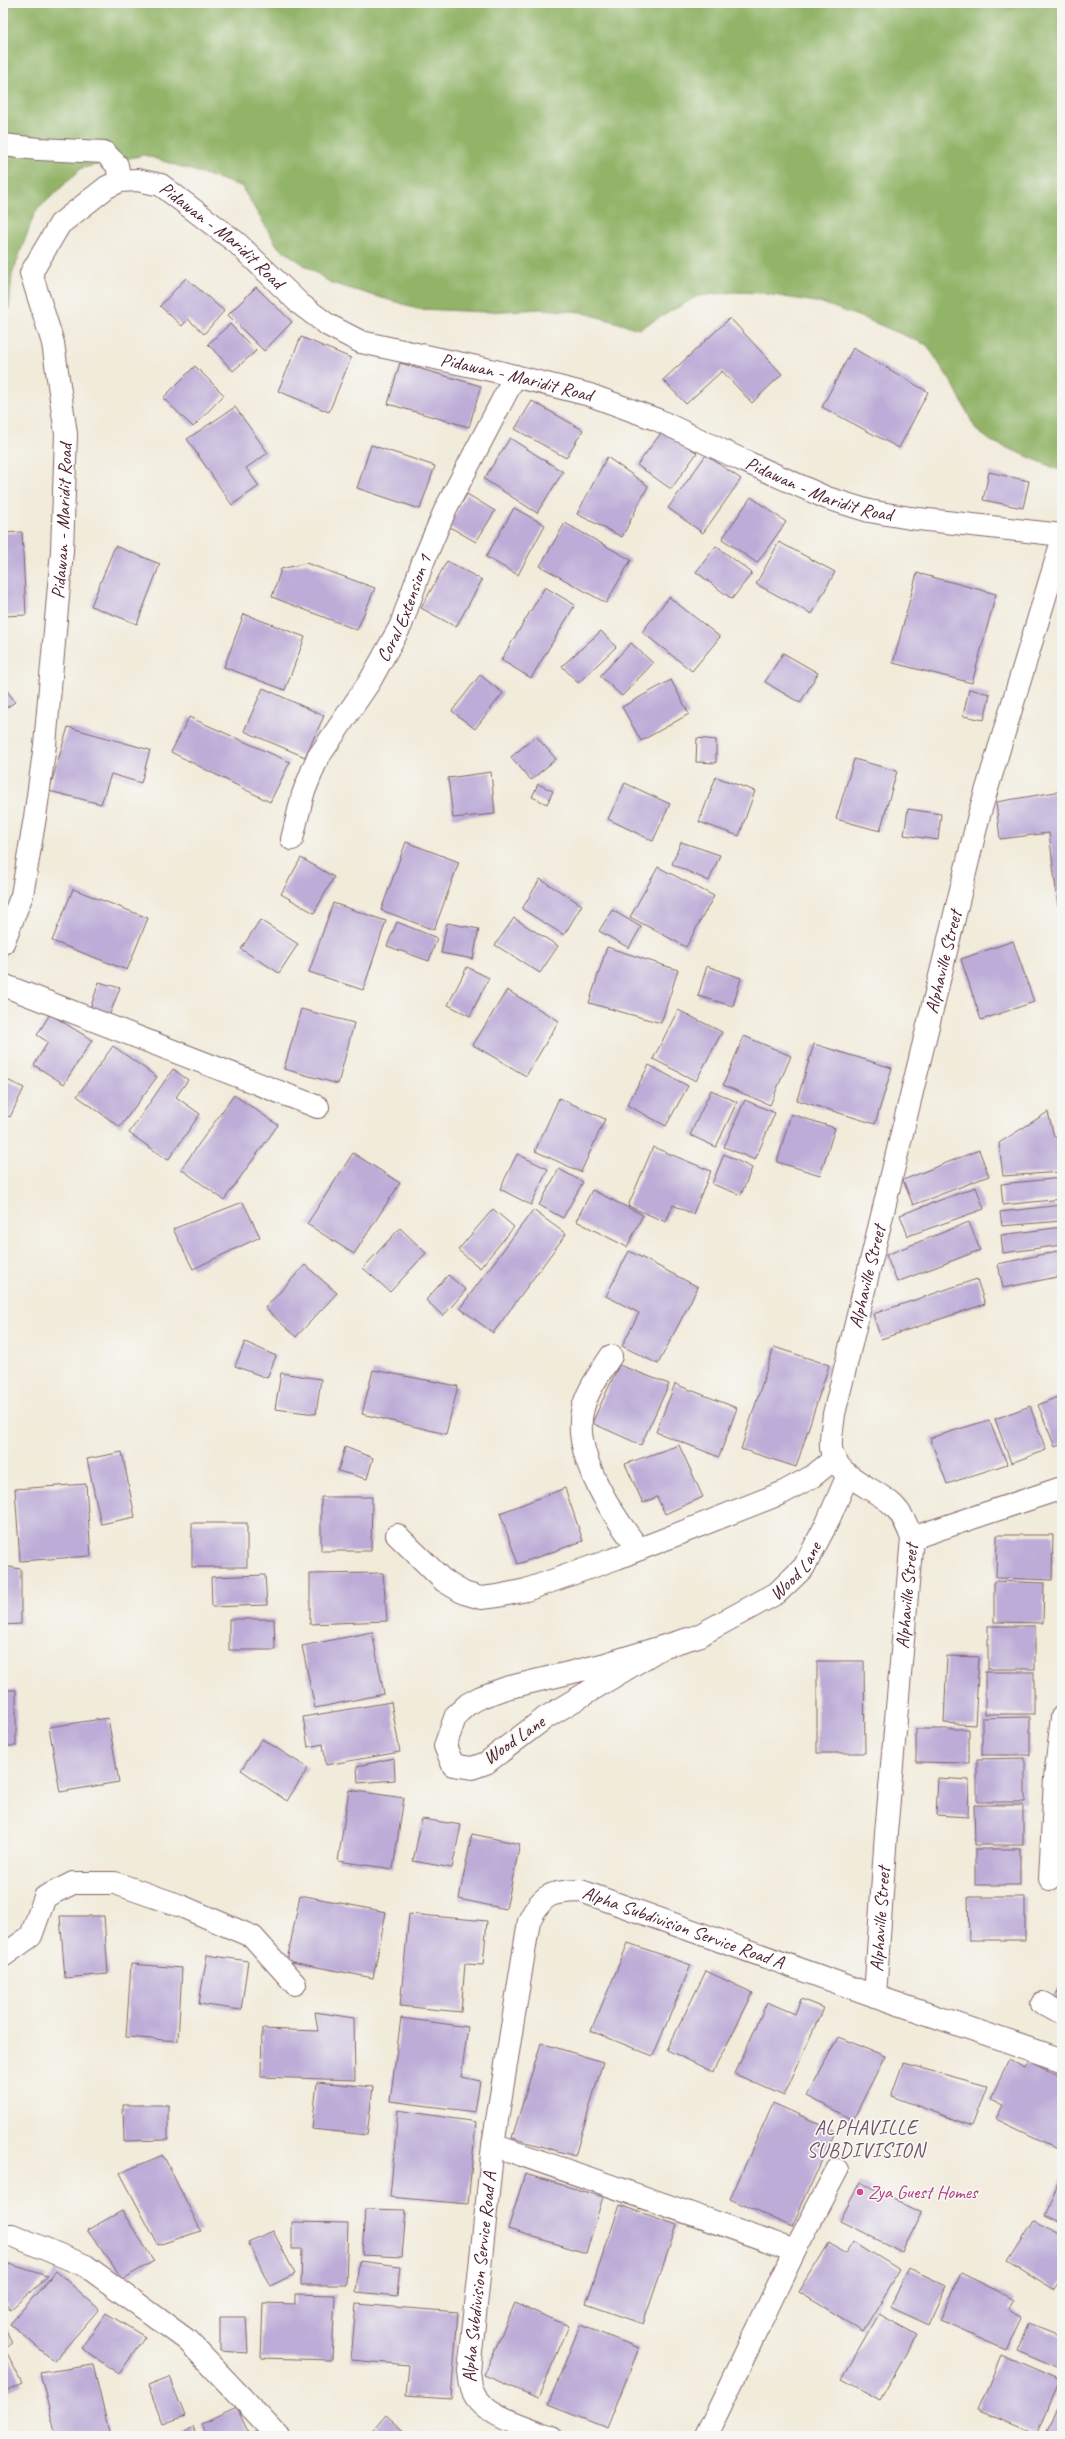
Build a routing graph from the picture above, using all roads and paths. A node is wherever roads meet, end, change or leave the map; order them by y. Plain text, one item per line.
1 (3, 145) edge
2 (120, 181) junction
3 (516, 376) junction
4 (1062, 535) edge
5 (1062, 541) edge
6 (292, 840) dead end
7 (3, 944) edge
8 (3, 984) edge
9 (318, 1107) dead end
10 (611, 1356) dead end
11 (841, 1467) junction
12 (1062, 1488) edge
13 (397, 1534) dead end
14 (912, 1538) junction
15 (639, 1549) junction
16 (661, 1648) junction
17 (1062, 1717) edge
18 (1050, 1879) dead end
19 (3, 1956) edge
20 (295, 1984) dead end
21 (875, 1996) junction
22 (1042, 2003) dead end
23 (1062, 2014) edge
24 (1062, 2060) edge
25 (494, 2145) junction
26 (837, 2170) dead end
27 (3, 2236) edge
28 (795, 2250) junction
29 (278, 2436) edge
30 (550, 2436) edge
31 (706, 2436) edge

1 - 2 street
2 - 3 street, Pidawan - Maridit Road
2 - 7 street, Pidawan - Maridit Road
3 - 4 street, Pidawan - Maridit Road
3 - 6 street, Coral Extension 1
5 - 11 street, Alphaville Street
8 - 9 street
10 - 15 street
11 - 14 street, Alphaville Street
11 - 15 street
11 - 16 street, Wood Lane
12 - 14 street
13 - 15 street
14 - 21 street, Alphaville Street
16 - 16 street, Wood Lane
17 - 18 street
19 - 20 street
21 - 24 street, Alpha Subdivision Service Road A
21 - 25 street, Alpha Subdivision Service Road A
22 - 23 street
25 - 28 street, Alpha Subdivision Service Road A
25 - 30 street, Alpha Subdivision Service Road A
26 - 28 street
27 - 29 street
28 - 31 street

